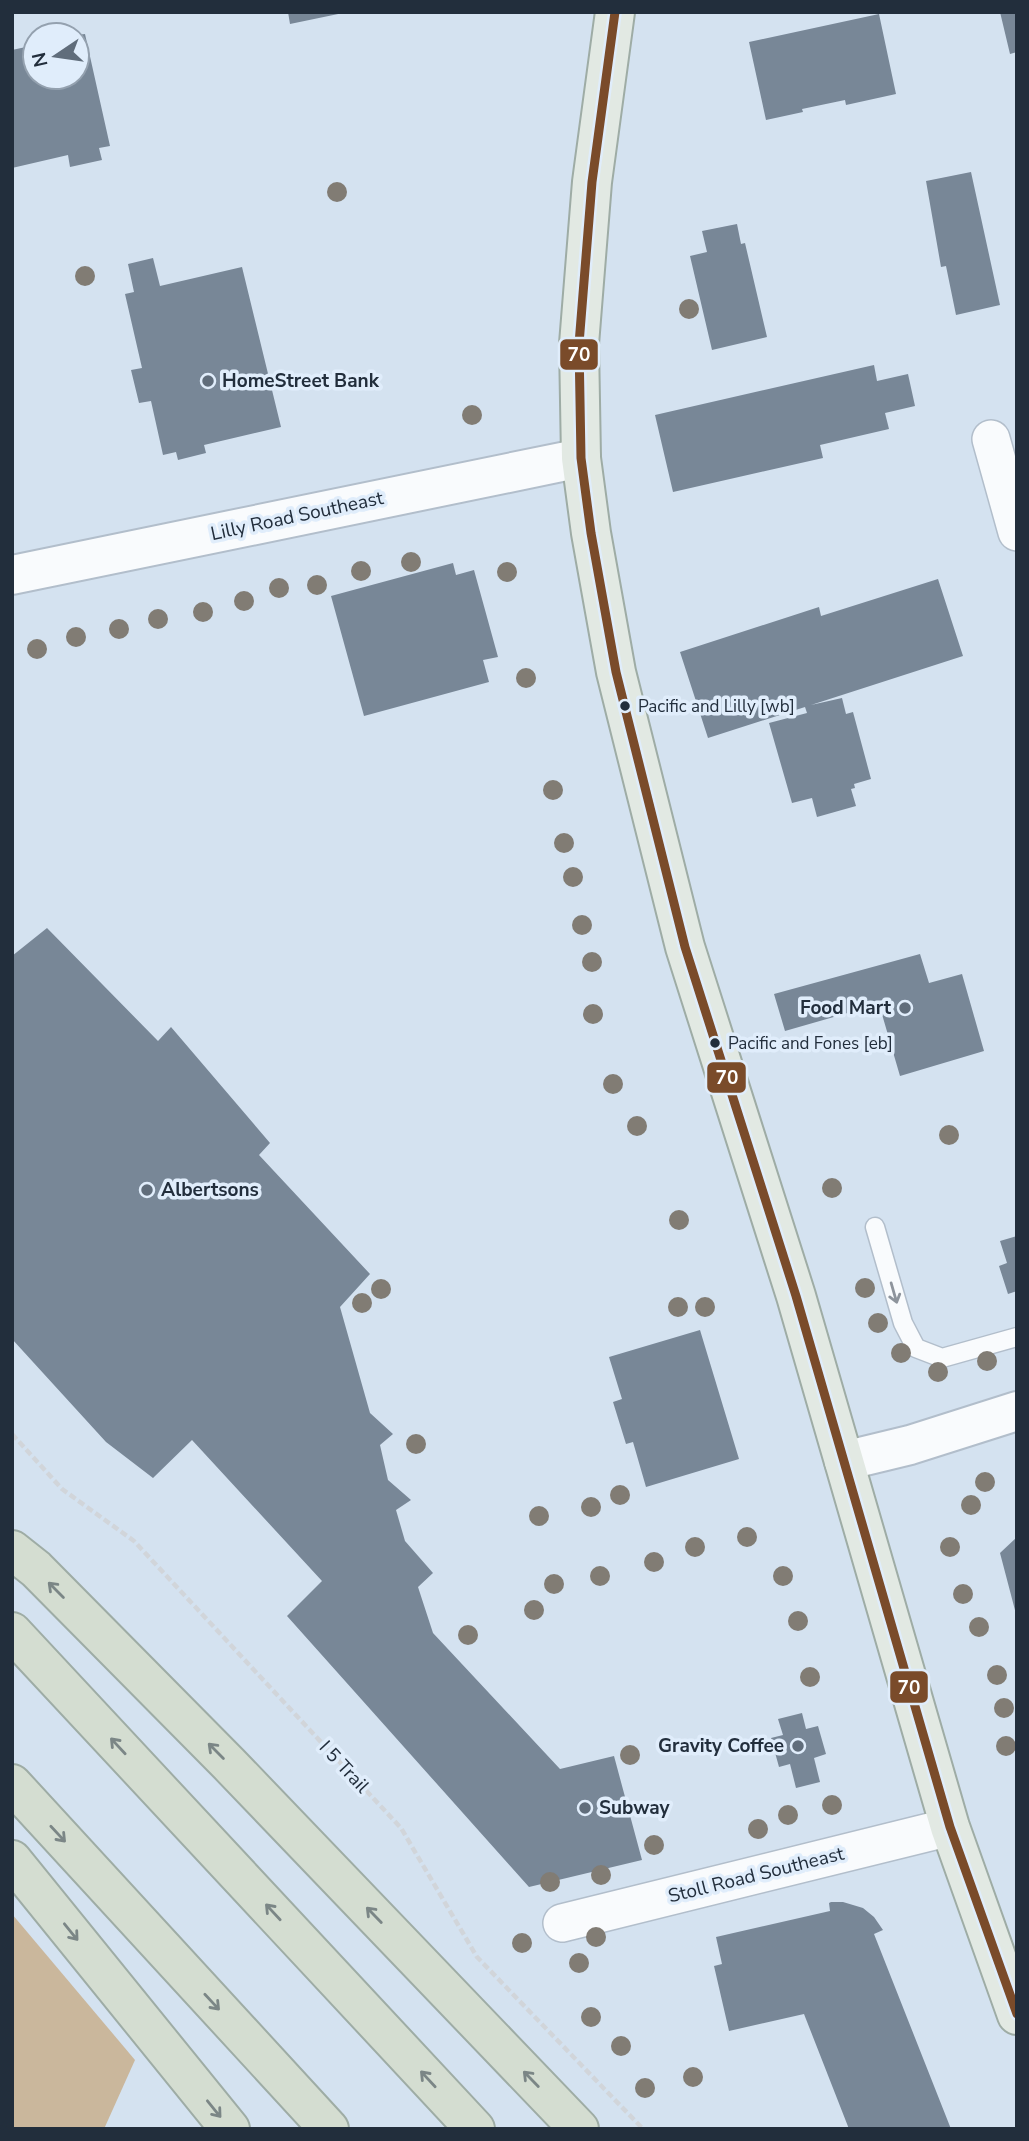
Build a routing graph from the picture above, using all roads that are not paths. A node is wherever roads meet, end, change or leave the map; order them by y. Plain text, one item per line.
1 (615, 12) edge
2 (991, 439) dead end
3 (582, 458) junction
4 (1017, 532) edge
5 (12, 575) edge
6 (875, 1227) dead end
7 (1017, 1336) edge
8 (1017, 1411) edge
9 (844, 1461) junction
10 (12, 1550) edge
11 (12, 1632) edge
12 (12, 1784) edge
13 (950, 1827) junction
14 (12, 1860) edge
15 (562, 1923) dead end
16 (1017, 2015) edge
17 (230, 2129) edge
18 (329, 2129) edge
19 (475, 2129) edge
20 (579, 2129) edge

1 - 3 main road
2 - 4 street
3 - 5 street, Lilly Road Southeast
3 - 9 main road
6 -> 7 lane
8 - 9 street
9 - 13 main road
20 -> 10 highway
19 -> 11 highway
12 -> 18 highway
13 - 15 street, Stoll Road Southeast
13 - 16 main road
14 -> 17 highway

